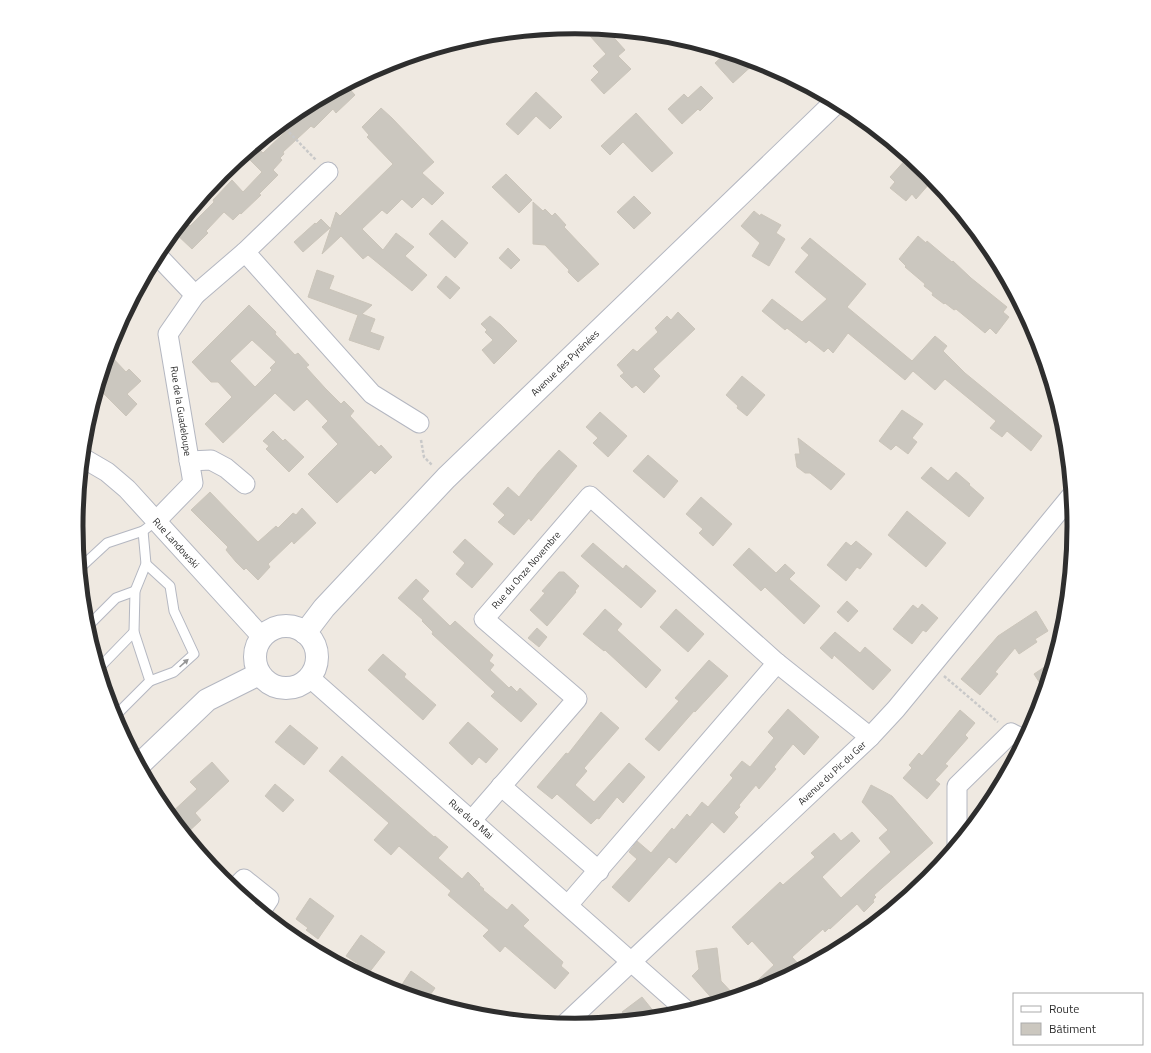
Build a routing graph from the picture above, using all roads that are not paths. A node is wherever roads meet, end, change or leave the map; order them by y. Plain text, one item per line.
1 (832, 106) edge
2 (328, 172) road end
3 (245, 252) junction
4 (162, 260) edge
5 (195, 295) junction
6 (419, 423) road end
7 (87, 460) edge
8 (189, 460) junction
9 (245, 484) dead end
10 (1067, 501) edge
11 (150, 526) junction
12 (84, 564) edge
13 (146, 564) junction
14 (135, 591) junction
15 (92, 621) edge
16 (134, 632) junction
17 (305, 633) junction
18 (262, 637) junction
19 (777, 663) junction
20 (103, 664) edge
21 (260, 674) junction
22 (309, 677) junction
23 (150, 681) junction
24 (119, 712) edge
25 (1018, 736) edge
26 (870, 737) junction
27 (143, 761) edge
28 (501, 786) junction
29 (472, 820) junction
30 (957, 837) edge
31 (598, 871) junction
32 (238, 885) edge
33 (568, 905) junction
34 (264, 907) edge
35 (632, 961) junction
36 (683, 1007) edge
37 (571, 1019) edge

1 - 17 main road, Avenue des Pyrénées
2 - 3 street, Rue de la Guadeloupe
3 - 5 street, Rue de la Guadeloupe
3 - 6 street
4 - 5 street
5 - 8 street, Rue de la Guadeloupe
7 - 11 street, Rue Landowski
8 - 9 street
8 - 11 street, Rue de la Guadeloupe
10 - 26 street, Avenue du Pic du Ger
11 - 12 lane
11 - 13 lane
11 - 18 street, Rue Landowski
13 - 14 lane
23 -> 13 lane
14 - 15 lane
14 - 16 lane
16 - 20 lane
16 - 23 lane
17 - 18 main road
17 - 22 main road
18 - 21 main road
19 - 26 street, Rue du Onze Novembre
19 - 28 street, Rue du Onze Novembre
19 - 31 street
21 - 22 main road
21 - 27 main road
22 - 29 street, Rue du 8 Mai
23 - 24 lane
25 - 30 street
26 - 35 street, Avenue du Pic du Ger
28 - 29 street, Rue du Onze Novembre
28 - 31 street
29 - 33 street, Rue du 8 Mai
31 - 33 street
32 - 34 street
33 - 35 street, Rue du 8 Mai
35 - 36 street, Rue du 8 Mai
35 - 37 street, Avenue du Pic du Ger

